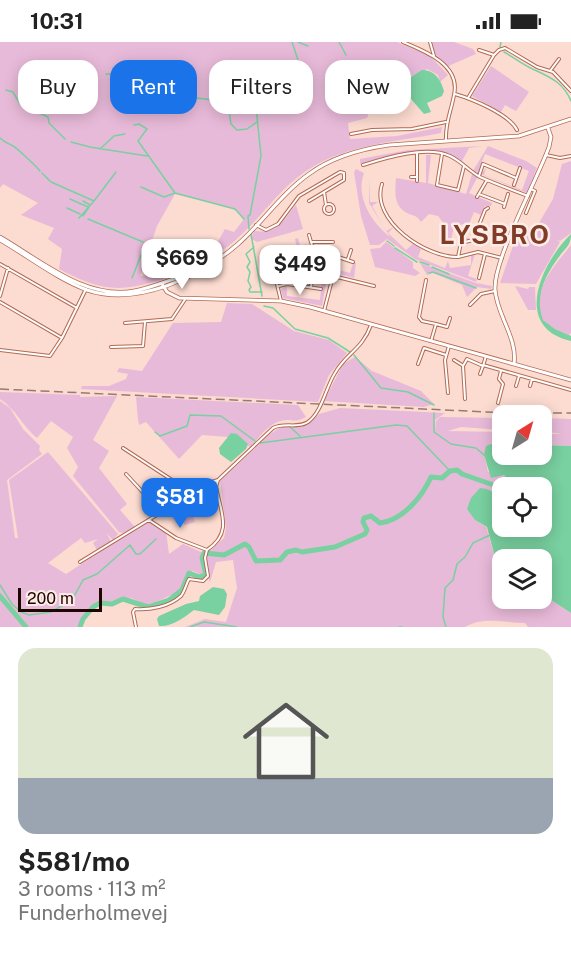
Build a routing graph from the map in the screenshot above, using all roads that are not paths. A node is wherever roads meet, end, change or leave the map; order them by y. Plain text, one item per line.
1 (403, 42) edge
2 (430, 42) edge
3 (479, 50) dead end
4 (494, 55) junction
5 (434, 56) junction
6 (559, 59) dead end
7 (550, 70) junction
8 (571, 91) edge
9 (455, 93) junction
10 (468, 98) junction
11 (571, 119) edge
12 (446, 122) junction
13 (548, 128) junction
14 (516, 129) dead end
15 (351, 134) dead end
16 (446, 141) junction
17 (417, 153) junction
18 (442, 154) junction
19 (546, 154) junction
20 (571, 156) edge
21 (363, 165) dead end
22 (464, 166) junction
23 (520, 168) dead end
24 (479, 176) junction
25 (411, 177) dead end
26 (516, 178) junction
27 (487, 180) junction
28 (382, 184) dead end
29 (514, 185) dead end
30 (531, 189) junction
31 (324, 192) junction
32 (508, 194) dead end
33 (528, 196) junction
34 (309, 201) dead end
35 (326, 205) dead end
36 (526, 207) junction
37 (489, 208) dead end
38 (526, 213) dead end
39 (256, 225) junction
40 (463, 233) dead end
41 (309, 236) dead end
42 (0, 238) edge
43 (333, 242) dead end
44 (311, 243) junction
45 (461, 243) junction
46 (299, 248) dead end
47 (294, 249) junction
48 (351, 250) dead end
49 (485, 254) junction
50 (315, 256) junction
51 (458, 257) junction
52 (503, 258) junction
53 (296, 259) dead end
54 (348, 260) junction
55 (353, 262) dead end
56 (0, 264) edge
57 (8, 268) junction
58 (329, 275) dead end
59 (333, 276) junction
60 (479, 278) dead end
61 (426, 280) dead end
62 (162, 285) junction
63 (279, 286) junction
64 (374, 286) dead end
65 (311, 287) junction
66 (86, 288) junction
67 (321, 289) dead end
68 (495, 291) junction
69 (0, 296) edge
70 (186, 298) junction
71 (282, 301) junction
72 (0, 302) edge
73 (470, 305) dead end
74 (76, 308) junction
75 (324, 311) junction
76 (450, 318) dead end
77 (145, 322) junction
78 (125, 323) dead end
79 (371, 323) junction
80 (436, 324) junction
81 (62, 338) junction
82 (431, 341) junction
83 (449, 346) junction
84 (111, 348) dead end
85 (0, 350) edge
86 (446, 355) junction
87 (486, 356) junction
88 (454, 360) dead end
89 (418, 364) dead end
90 (514, 364) junction
91 (463, 366) junction
92 (483, 366) junction
93 (501, 371) junction
94 (480, 374) dead end
95 (519, 375) junction
96 (558, 377) junction
97 (532, 379) junction
98 (571, 380) edge
99 (516, 386) dead end
100 (530, 386) dead end
101 (556, 386) junction
102 (571, 390) edge
103 (448, 393) dead end
104 (465, 399) dead end
105 (498, 404) dead end
106 (123, 448) dead end
107 (126, 474) dead end
108 (218, 480) junction
109 (209, 483) junction
110 (161, 512) junction
111 (148, 519) junction
112 (207, 550) junction
113 (80, 562) dead end
114 (136, 627) edge

1 - 5 street
2 - 5 street
3 - 4 street
4 - 7 street
4 - 10 street
5 - 9 street
6 - 7 street
7 - 8 street
9 - 10 street
9 - 12 street
10 - 14 street
11 - 13 street
12 - 15 street
12 - 16 street
13 - 16 street
13 - 19 street
16 - 39 street
17 - 18 street
17 - 21 street
17 - 25 street
18 - 22 street
18 - 22 street
19 - 20 street
19 - 30 street
22 - 24 street
23 - 26 street
24 - 26 street
24 - 27 street
26 - 29 street
27 - 32 street
27 - 33 street
28 - 51 street
30 - 33 street
30 - 36 street
31 - 34 street
31 - 35 street
31 - 39 street
33 - 36 street
36 - 38 street
36 - 52 street
37 - 45 street
39 - 62 street
40 - 45 street
41 - 44 street
42 - 66 street
43 - 44 street
44 - 50 street
45 - 51 street
46 - 47 street
47 - 53 street
47 - 63 street
48 - 54 street
49 - 51 street
49 - 52 street
49 - 60 street
50 - 54 street
50 - 65 street
52 - 68 street
54 - 55 street
56 - 57 street
57 - 69 street
57 - 74 street
58 - 59 street
59 - 64 street
59 - 75 street
61 - 80 street
62 - 66 street
62 - 70 street
63 - 65 street
63 - 71 street
65 - 67 street
66 - 74 street
68 - 73 street
68 - 90 street
70 - 71 street
70 - 77 street
71 - 75 street
72 - 81 street
74 - 81 street
75 - 79 street
76 - 80 street
77 - 78 street
77 - 84 street
79 - 82 street
79 - 108 street
80 - 82 street
81 - 85 street
82 - 83 street
83 - 86 street
83 - 87 street
86 - 89 street
86 - 103 street
87 - 90 street
87 - 92 street
88 - 91 street
90 - 96 street
91 - 92 street
91 - 104 street
92 - 93 street
92 - 94 street
93 - 95 street
93 - 105 street
95 - 97 street
95 - 99 street
96 - 98 street
96 - 101 street
97 - 100 street
97 - 101 street
101 - 102 street
106 - 109 street
107 - 110 street
108 - 109 street
108 - 112 street
109 - 110 street
110 - 111 street
111 - 112 street
111 - 113 street
112 - 114 street

